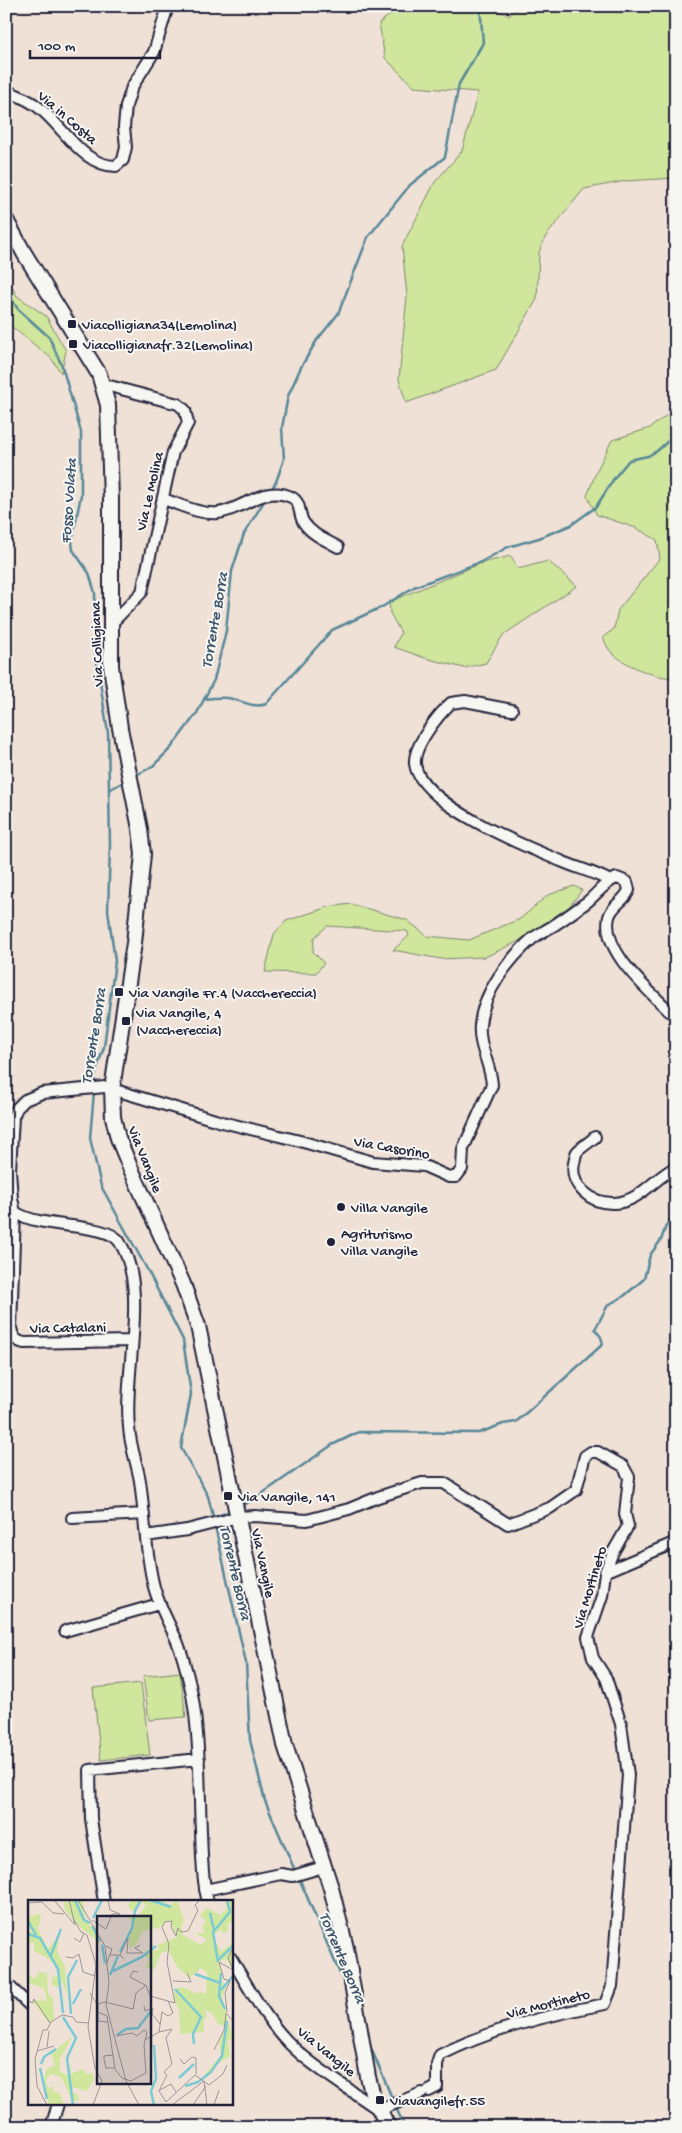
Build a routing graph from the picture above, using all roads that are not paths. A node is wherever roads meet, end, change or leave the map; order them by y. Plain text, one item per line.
1 (168, 6) edge
2 (6, 91) edge
3 (6, 220) edge
4 (102, 384) junction
5 (162, 499) junction
6 (338, 547) dead end
7 (110, 625) junction
8 (512, 710) dead end
9 (610, 881) junction
10 (676, 1015) edge
11 (109, 1088) junction
12 (595, 1137) dead end
13 (6, 1148) edge
14 (676, 1167) edge
15 (10, 1170) junction
16 (15, 1212) junction
17 (131, 1341) junction
18 (144, 1514) junction
19 (238, 1517) junction
20 (72, 1518) dead end
21 (146, 1536) junction
22 (676, 1542) edge
23 (605, 1572) junction
24 (159, 1604) junction
25 (65, 1631) dead end
26 (199, 1759) junction
27 (323, 1867) junction
28 (205, 1890) junction
29 (104, 1900) edge
30 (208, 1900) edge
31 (234, 1971) edge
32 (6, 1983) edge
33 (28, 2004) edge
34 (368, 2080) junction
35 (354, 2092) junction
36 (57, 2106) edge
37 (379, 2110) junction
38 (51, 2127) edge
39 (388, 2127) edge

1 - 2 street, Via in Costa
3 - 4 street, Via Colligiana
4 - 5 street, Via Le Molina
4 - 7 street, Via Colligiana
5 - 6 street
5 - 7 street, Via Le Molina
7 - 11 street, Via Colligiana
8 - 9 street
9 - 10 street
9 - 11 street, Via Casorino
11 - 15 street
11 - 19 street, Via Vangile
12 - 14 street
13 - 15 street
15 - 16 street
16 - 17 street
16 - 17 street, Via Catalani
17 - 18 street
18 - 20 street
18 - 21 street
19 - 21 street, Via Mortineto
19 - 23 street, Via Mortineto
19 - 27 street, Via Vangile
21 - 24 street
22 - 23 street
23 - 37 street, Via Mortineto
24 - 25 street
24 - 26 street
26 - 28 street
26 - 29 street
27 - 28 street
27 - 34 street, Via Vangile
28 - 30 street
31 - 35 street, Via Vangile
32 - 33 street
34 - 35 street
34 - 37 street, Via Vangile
35 - 37 street, Via Vangile
36 - 38 street
37 - 39 street, Via Vangile

